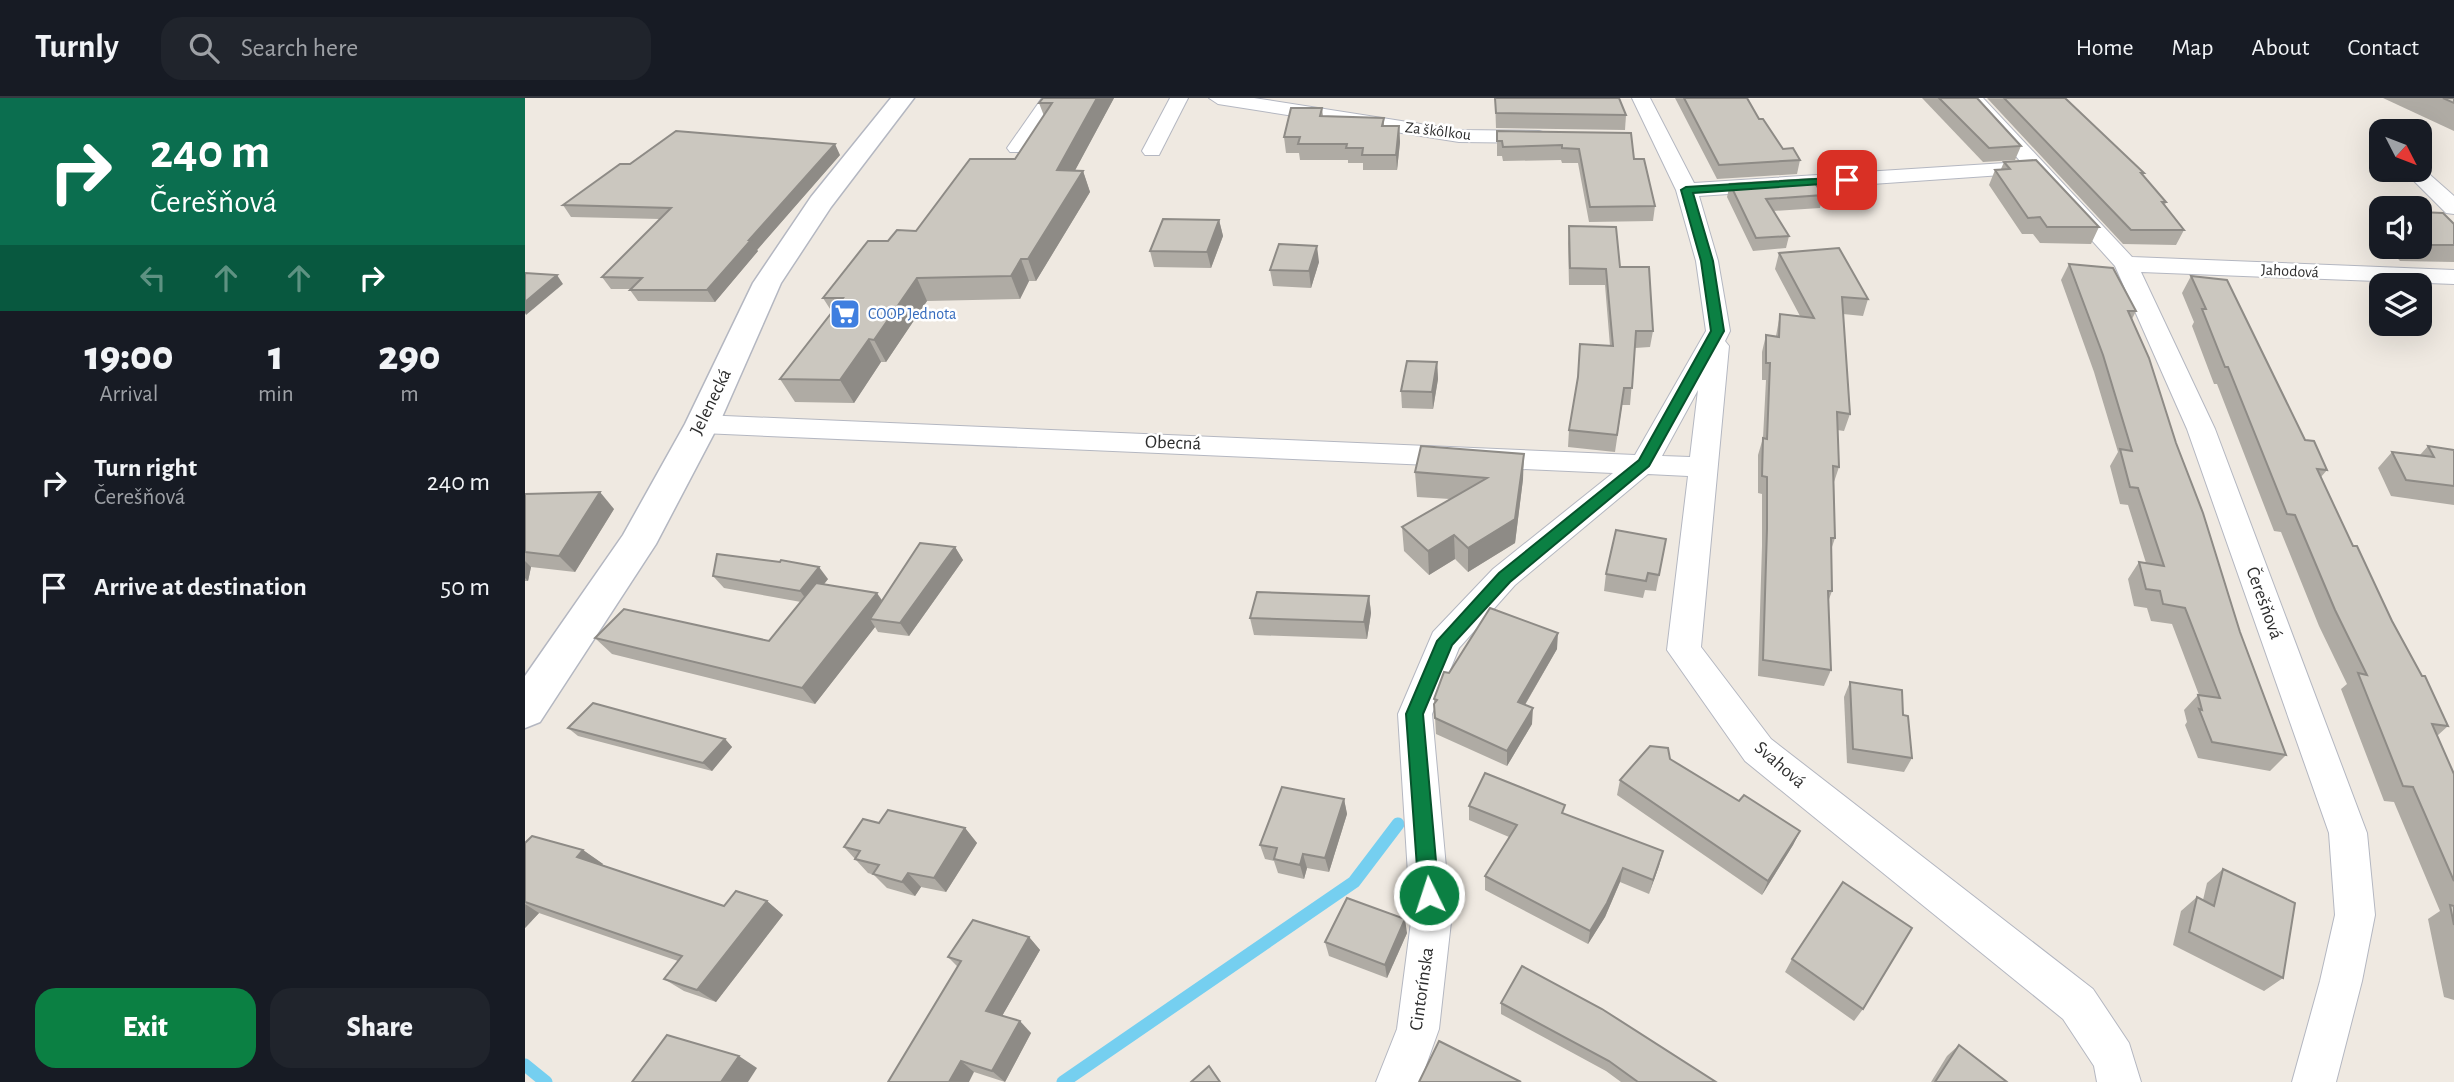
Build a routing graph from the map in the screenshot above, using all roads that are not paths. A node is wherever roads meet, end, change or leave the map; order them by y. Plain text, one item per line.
1 (903, 98) edge
2 (1051, 98) edge
3 (1179, 98) edge
4 (1218, 98) edge
5 (1640, 98) edge
6 (1973, 98) edge
7 (1553, 138) edge
8 (1017, 148) dead end
9 (1152, 151) dead end
10 (2035, 167) junction
11 (2426, 182) edge
12 (1686, 190) junction
13 (2454, 208) edge
14 (2126, 264) junction
15 (2454, 277) edge
16 (1718, 331) junction
17 (702, 424) junction
18 (1644, 463) junction
19 (1701, 467) junction
20 (525, 710) edge
21 (1398, 1082) edge
22 (2119, 1082) edge
23 (2314, 1082) edge

1 - 17 street, Jelenecká
2 - 8 street
3 - 9 street
4 - 7 street, Za škôlkou
5 - 12 street
6 - 10 street, Čerešňová
10 - 12 street
10 - 14 street, Čerešňová
11 - 13 street
12 - 16 street
14 - 15 street, Jahodová
14 - 23 street, Čerešňová
16 - 18 street, Cintorínska
16 - 19 street, Svahová
17 - 18 street, Obecná
17 - 20 street, Jelenecká
18 - 19 street, Obecná
18 - 21 street, Cintorínska
19 - 22 street, Svahová

